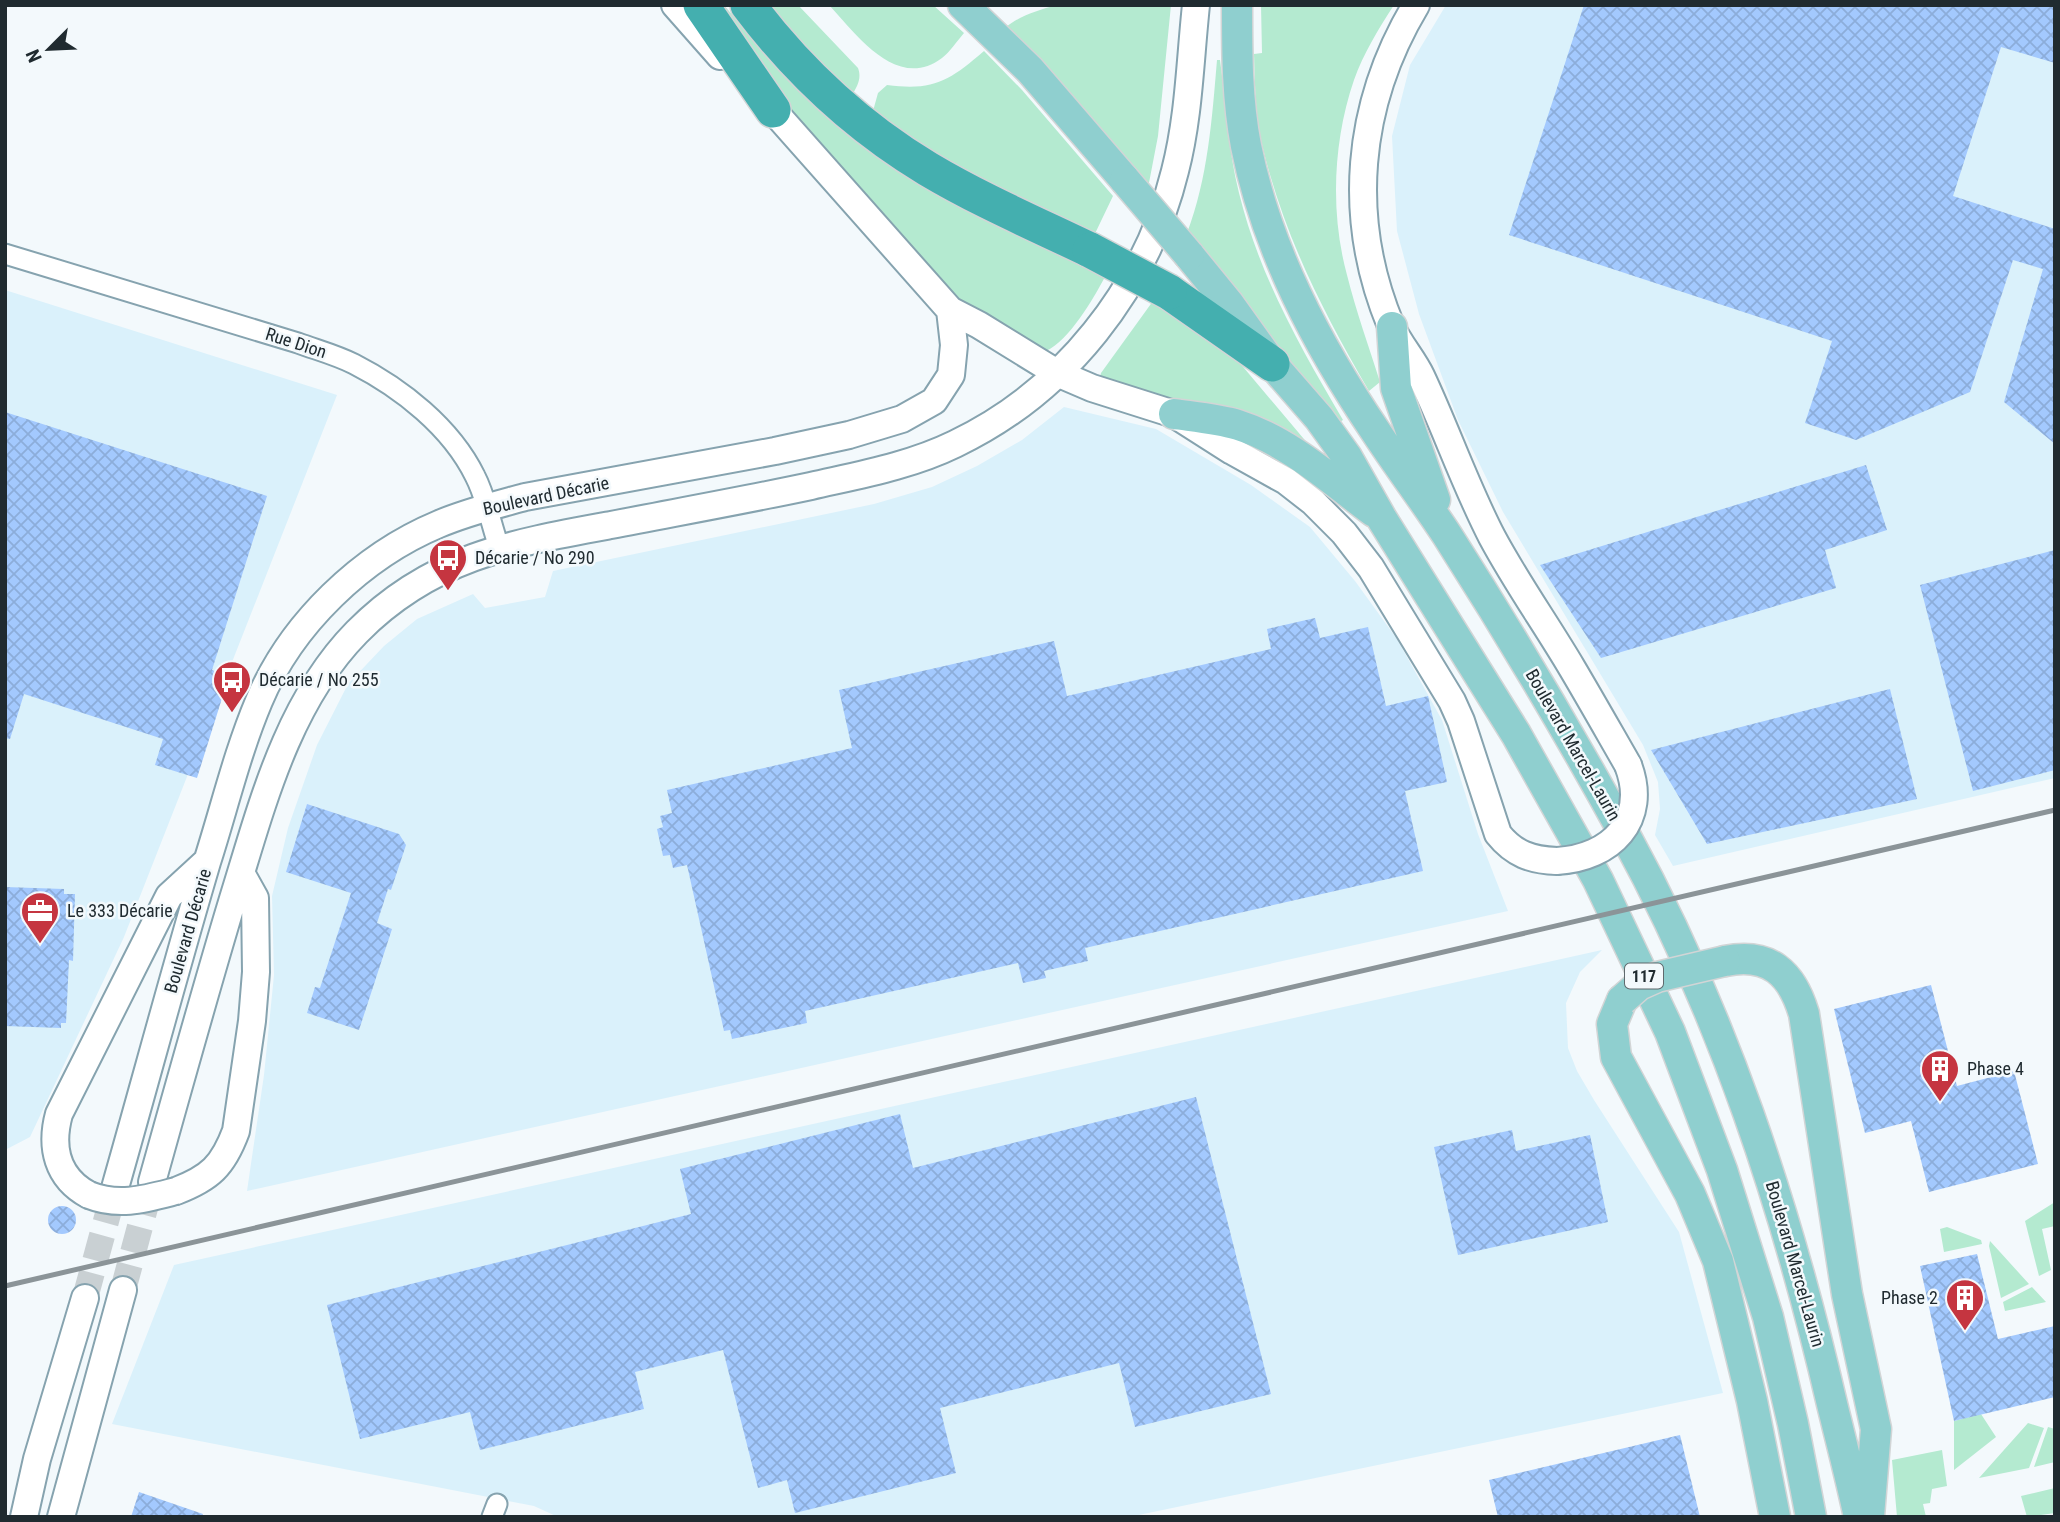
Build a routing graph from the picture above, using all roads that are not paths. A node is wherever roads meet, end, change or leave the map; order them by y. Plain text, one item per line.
1 (675, 5) edge
2 (701, 5) edge
3 (748, 5) edge
4 (963, 5) edge
5 (1196, 5) edge
6 (1237, 5) edge
7 (1416, 5) edge
8 (774, 110) junction
9 (5, 254) edge
10 (950, 310) junction
11 (1392, 327) junction
12 (1272, 364) junction
13 (1057, 373) junction
14 (1174, 414) junction
15 (486, 508) junction
16 (1382, 519) junction
17 (1446, 534) junction
18 (499, 547) junction
19 (208, 861) junction
20 (242, 873) junction
21 (152, 1182) tunnel mouth
22 (115, 1188) tunnel mouth
23 (123, 1290) tunnel mouth
24 (85, 1298) tunnel mouth
25 (24, 1517) edge
26 (61, 1517) edge
27 (1775, 1517) edge
28 (1811, 1517) edge
29 (1859, 1517) edge
30 (1869, 1517) edge

1 - 8 street
2 - 8 highway
3 - 12 highway, bridge
4 - 12 main road, bridge
5 - 13 street, Boulevard Décarie
6 - 17 main road, Boulevard Marcel-Laurin
7 - 11 street
8 - 10 street
9 - 15 street, Rue Dion
10 - 13 street
10 - 15 street, Boulevard Décarie
11 - 14 street, bridge
11 - 17 main road
12 - 16 main road
13 - 14 street
13 - 18 street, Boulevard Décarie
14 - 16 main road
15 - 18 street, Rue Dion
15 - 19 street, Boulevard Décarie
16 - 28 main road, 117
17 - 29 main road, Boulevard Marcel-Laurin / 117
18 - 20 street, Boulevard Décarie
19 - 20 street, bridge
19 - 22 street, Boulevard Décarie
20 - 21 street, Boulevard Décarie
23 - 26 street
24 - 25 street
27 - 30 main road, bridge

